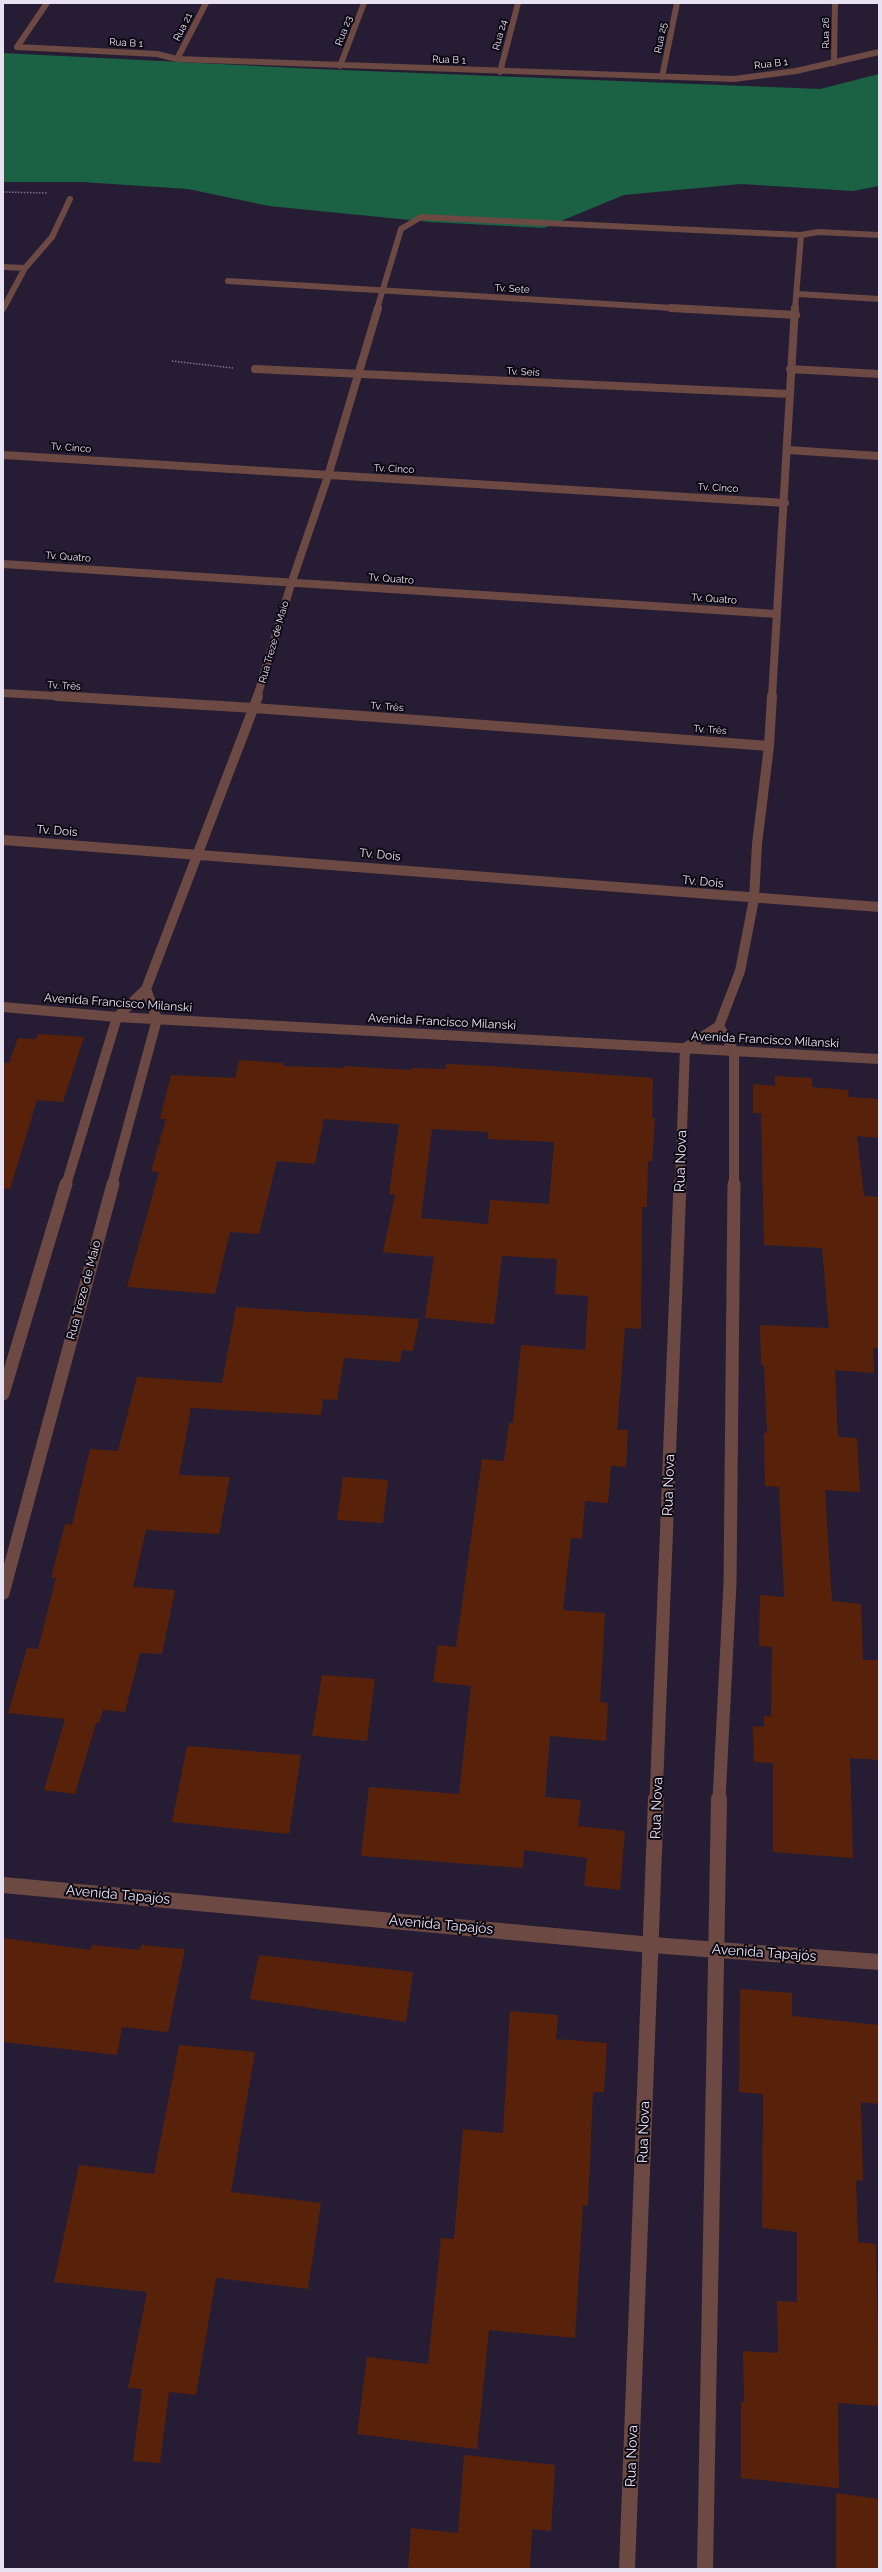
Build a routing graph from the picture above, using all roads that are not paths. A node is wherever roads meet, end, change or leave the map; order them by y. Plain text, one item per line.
1 (47, 3) edge
2 (206, 3) edge
3 (364, 3) edge
4 (518, 3) edge
5 (677, 3) edge
6 (835, 3) edge
7 (879, 52) edge
8 (177, 59) junction
9 (834, 64) junction
10 (340, 66) junction
11 (500, 72) junction
12 (662, 77) junction
13 (70, 199) road end
14 (801, 235) junction
15 (879, 235) edge
16 (3, 267) edge
17 (24, 268) junction
18 (228, 281) dead end
19 (383, 289) junction
20 (798, 294) junction
21 (879, 299) edge
22 (3, 309) edge
23 (796, 315) junction
24 (255, 369) road end
25 (790, 369) junction
26 (879, 374) edge
27 (359, 375) junction
28 (789, 394) junction
29 (788, 450) junction
30 (3, 455) edge
31 (879, 456) edge
32 (328, 476) junction
33 (785, 503) junction
34 (3, 564) edge
35 (291, 584) junction
36 (777, 614) junction
37 (3, 693) edge
38 (254, 708) junction
39 (770, 746) junction
40 (3, 840) edge
41 (198, 854) junction
42 (754, 899) junction
43 (879, 907) edge
44 (146, 989) junction
45 (3, 1007) edge
46 (117, 1017) junction
47 (157, 1019) junction
48 (719, 1026) junction
49 (685, 1048) junction
50 (734, 1051) junction
51 (879, 1059) edge
52 (3, 1394) edge
53 (3, 1593) edge
54 (3, 1885) edge
55 (652, 1945) junction
56 (715, 1950) junction
57 (879, 1962) edge
58 (627, 2569) edge
59 (705, 2569) edge

1 - 8 street, Rua B 1
2 - 8 street, Rua 21
3 - 10 street, Rua 23
4 - 11 street, Rua 24
5 - 12 street, Rua 25
6 - 9 street, Rua 26
7 - 9 street, Rua B 1
8 - 10 street, Rua B 1
9 - 12 street, Rua B 1
10 - 11 street, Rua B 1
11 - 12 street, Rua B 1
13 - 17 street
14 - 15 street, Rua Treze de Maio
14 - 19 street, Rua Treze de Maio
14 - 20 street
16 - 17 street
17 - 22 street
18 - 19 street, Tv. Sete
19 - 23 street, Tv. Sete
19 - 27 street, Rua Treze de Maio
20 - 21 street
20 - 23 street
23 - 25 street
24 - 27 street, Tv. Seis
25 - 26 street
25 - 28 street
27 - 28 street, Tv. Seis
27 - 32 street, Rua Treze de Maio
28 - 29 street
29 - 31 street
29 - 33 street
30 - 32 street, Tv. Cinco
32 - 33 street, Tv. Cinco
32 - 35 street, Rua Treze de Maio
33 - 36 street
34 - 35 street, Tv. Quatro
35 - 36 street, Tv. Quatro
35 - 38 street, Rua Treze de Maio
36 - 39 street
37 - 38 street, Tv. Três
38 - 39 street, Tv. Três
38 - 41 street, Rua Treze de Maio
39 - 42 street
40 - 41 street, Tv. Dois
41 - 42 street, Tv. Dois
41 - 44 street, Rua Treze de Maio
42 - 43 street, Tv. Dois
42 - 48 street
44 - 46 street, Rua Treze de Maio
44 - 47 street
45 - 46 street, Avenida Francisco Milanski
46 - 47 street, Avenida Francisco Milanski
46 - 52 street, Rua Treze de Maio
47 - 49 street, Avenida Francisco Milanski
47 - 53 street, Rua Treze de Maio
48 - 49 street
48 - 50 street
49 - 50 street, Avenida Francisco Milanski
49 - 55 street, Rua Nova
50 - 51 street, Avenida Francisco Milanski
50 - 56 street
54 - 55 street, Avenida Tapajós
55 - 56 street, Avenida Tapajós
55 - 58 street, Rua Nova
56 - 57 street, Avenida Tapajós
56 - 59 street

